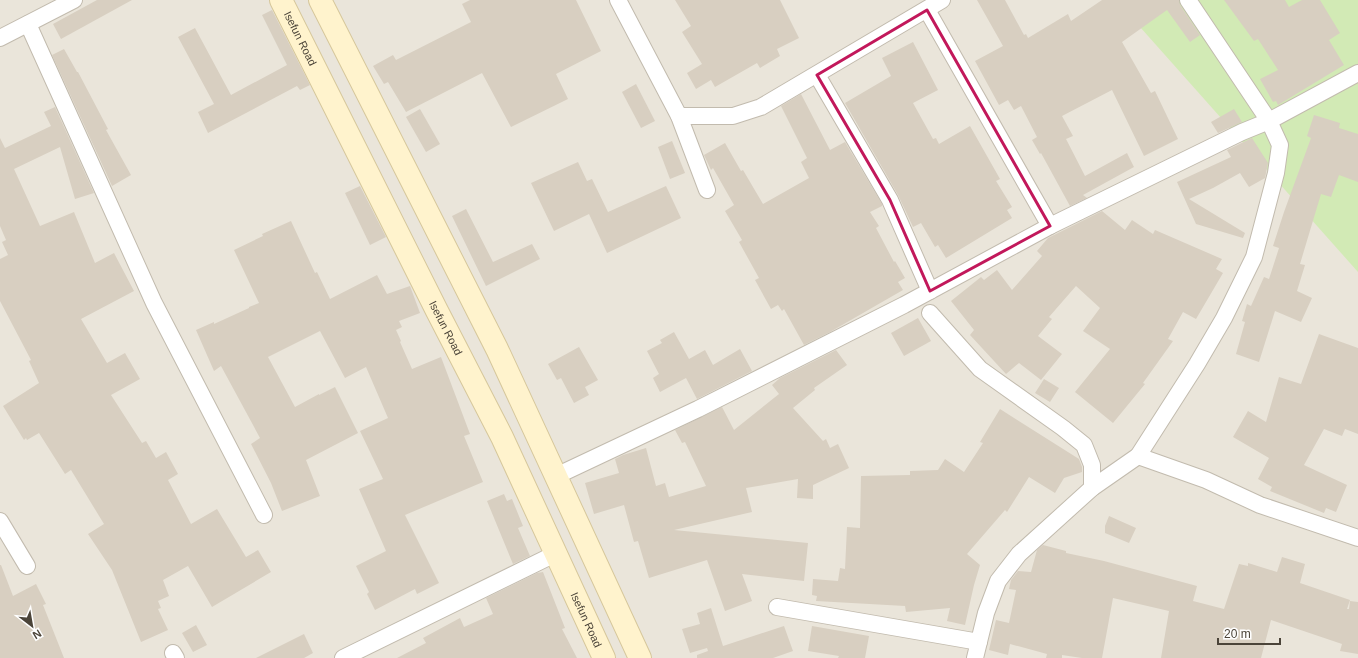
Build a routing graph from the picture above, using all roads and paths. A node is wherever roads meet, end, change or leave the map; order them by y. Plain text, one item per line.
1 (74, 0) edge
2 (281, 0) edge
3 (320, 0) edge
4 (618, 0) edge
5 (942, 0) edge
6 (1188, 0) edge
7 (926, 10) junction
8 (28, 24) junction
9 (0, 38) edge
10 (1358, 73) edge
11 (817, 75) junction
12 (678, 116) junction
13 (1269, 121) junction
14 (707, 190) dead end
15 (1050, 226) junction
16 (930, 291) junction
17 (930, 313) dead end
18 (1138, 456) junction
19 (556, 476) junction
20 (1092, 488) junction
21 (264, 515) dead end
22 (0, 521) edge
23 (1358, 538) edge
24 (557, 553) junction
25 (27, 566) dead end
26 (777, 607) dead end
27 (979, 642) junction
28 (343, 658) edge
29 (604, 658) edge
30 (640, 658) edge
31 (975, 658) edge

1 - 8 street
2 - 24 street, Isefun Road
3 - 19 street
4 - 12 street
5 - 7 street
6 - 13 street
7 - 11 street
7 - 15 street
8 - 9 street
8 - 21 street
10 - 13 street
11 - 12 street
11 - 16 street
12 - 14 street
13 - 15 street
13 - 18 street
15 - 16 street
16 - 19 street
17 - 20 street
18 - 20 street
18 - 23 street
19 - 30 street
20 - 27 street
22 - 25 street
24 - 28 street
24 - 29 street, Isefun Road
26 - 27 street
27 - 31 street

